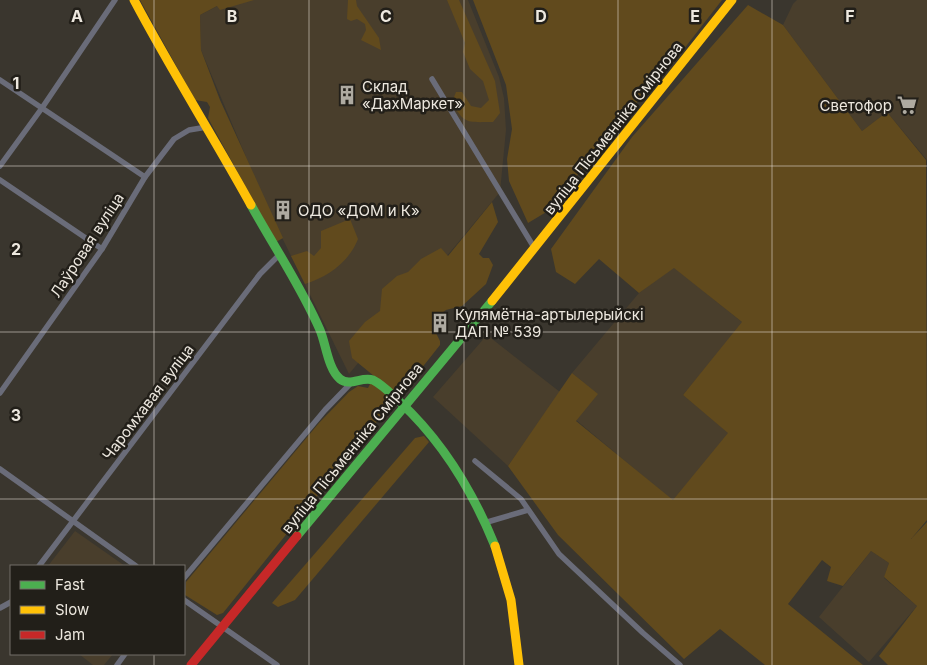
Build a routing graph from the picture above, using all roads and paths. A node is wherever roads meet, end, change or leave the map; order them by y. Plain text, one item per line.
1 (115, 0) edge
2 (134, 0) edge
3 (732, 0) edge
4 (0, 80) edge
5 (432, 80) dead end
6 (42, 108) junction
7 (206, 127) junction
8 (0, 166) edge
9 (145, 177) junction
10 (0, 180) edge
11 (102, 249) junction
12 (535, 249) junction
13 (279, 255) junction
14 (352, 382) junction
15 (0, 393) edge
16 (404, 404) junction
17 (475, 461) dead end
18 (0, 469) edge
19 (528, 510) junction
20 (73, 521) junction
21 (484, 523) junction
22 (40, 565) edge
23 (135, 565) edge
24 (185, 577) edge
25 (185, 601) edge
26 (222, 627) junction
27 (191, 665) edge
28 (277, 665) edge
29 (518, 665) edge
30 (680, 665) edge

1 - 6 street
2 - 7 main road
3 - 12 main road, вуліца Пісьменніка Смірнова
4 - 6 street
5 - 12 street
6 - 8 street
6 - 9 street
7 - 9 street, Лаўровая вуліца
7 - 13 main road
9 - 11 street, Лаўровая вуліца
10 - 11 street
11 - 15 street, Лаўровая вуліца
12 - 16 main road, вуліца Пісьменніка Смірнова
13 - 14 main road
13 - 20 street, Чаромхавая вуліца
14 - 16 main road
14 - 24 street
16 - 21 main road
16 - 26 main road, вуліца Пісьменніка Смірнова
17 - 19 street
18 - 20 street
19 - 21 street
19 - 30 street
20 - 22 street, Чаромхавая вуліца
20 - 23 street
21 - 29 main road
25 - 26 street
26 - 27 main road, вуліца Пісьменніка Смірнова
26 - 28 street

